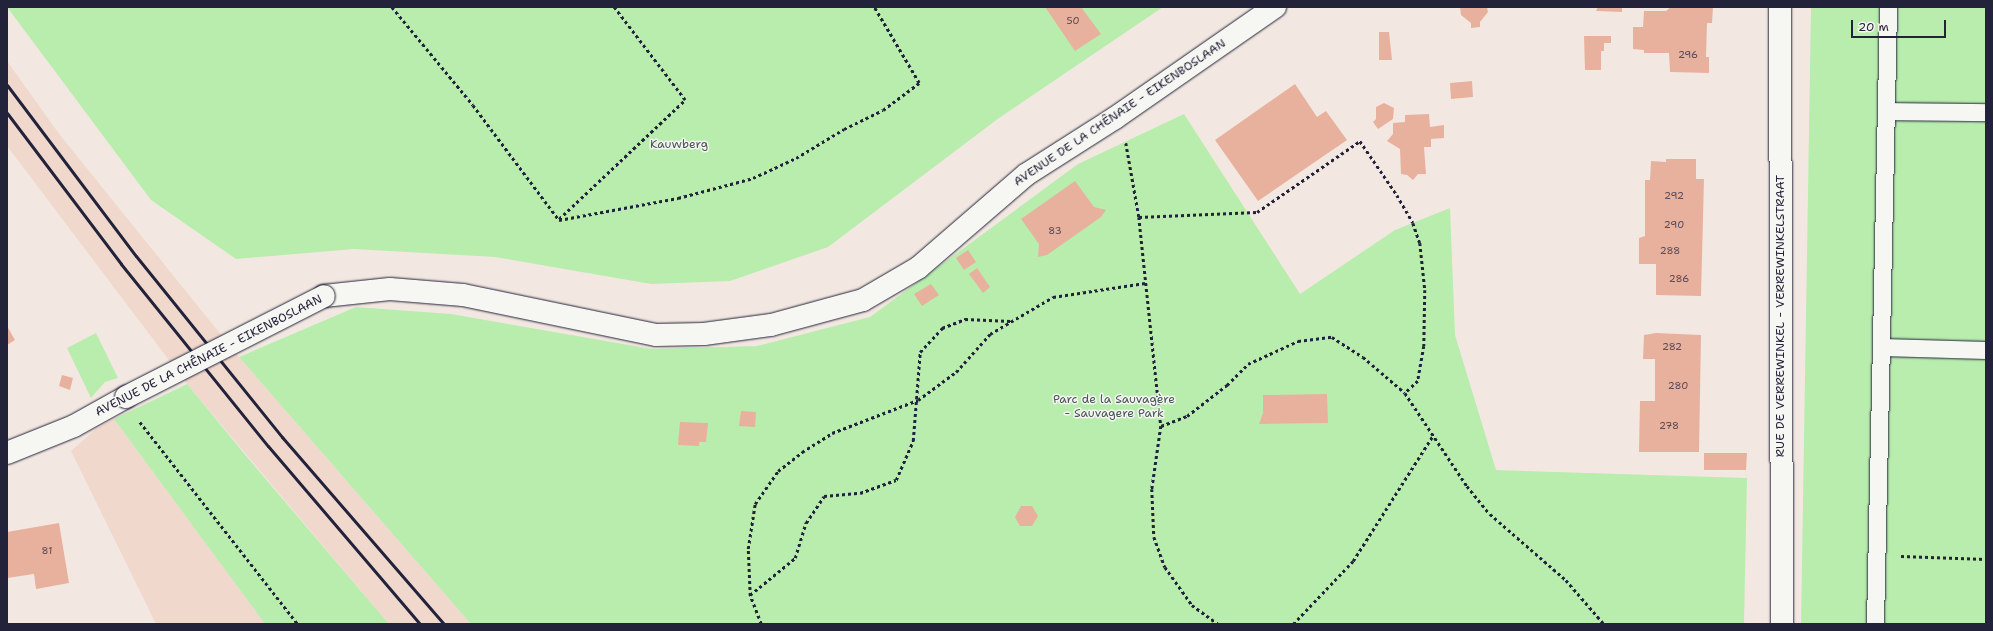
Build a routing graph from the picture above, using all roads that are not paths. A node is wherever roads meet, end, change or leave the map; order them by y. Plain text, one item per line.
1 (1275, 7) edge
2 (1780, 7) edge
3 (1888, 7) edge
4 (1887, 111) junction
5 (1986, 112) edge
6 (1882, 347) junction
7 (1986, 350) edge
8 (7, 452) edge
9 (1782, 624) edge
10 (1875, 624) edge

1 - 8 street, AVENUE DE LA CHÊNAIE - EIKENBOSLAAN, bridge
2 - 9 street, RUE DE VERREWINKEL - VERREWINKELSTRAAT
3 - 4 lane
4 - 5 lane
4 - 6 lane
6 - 7 lane
6 - 10 lane

